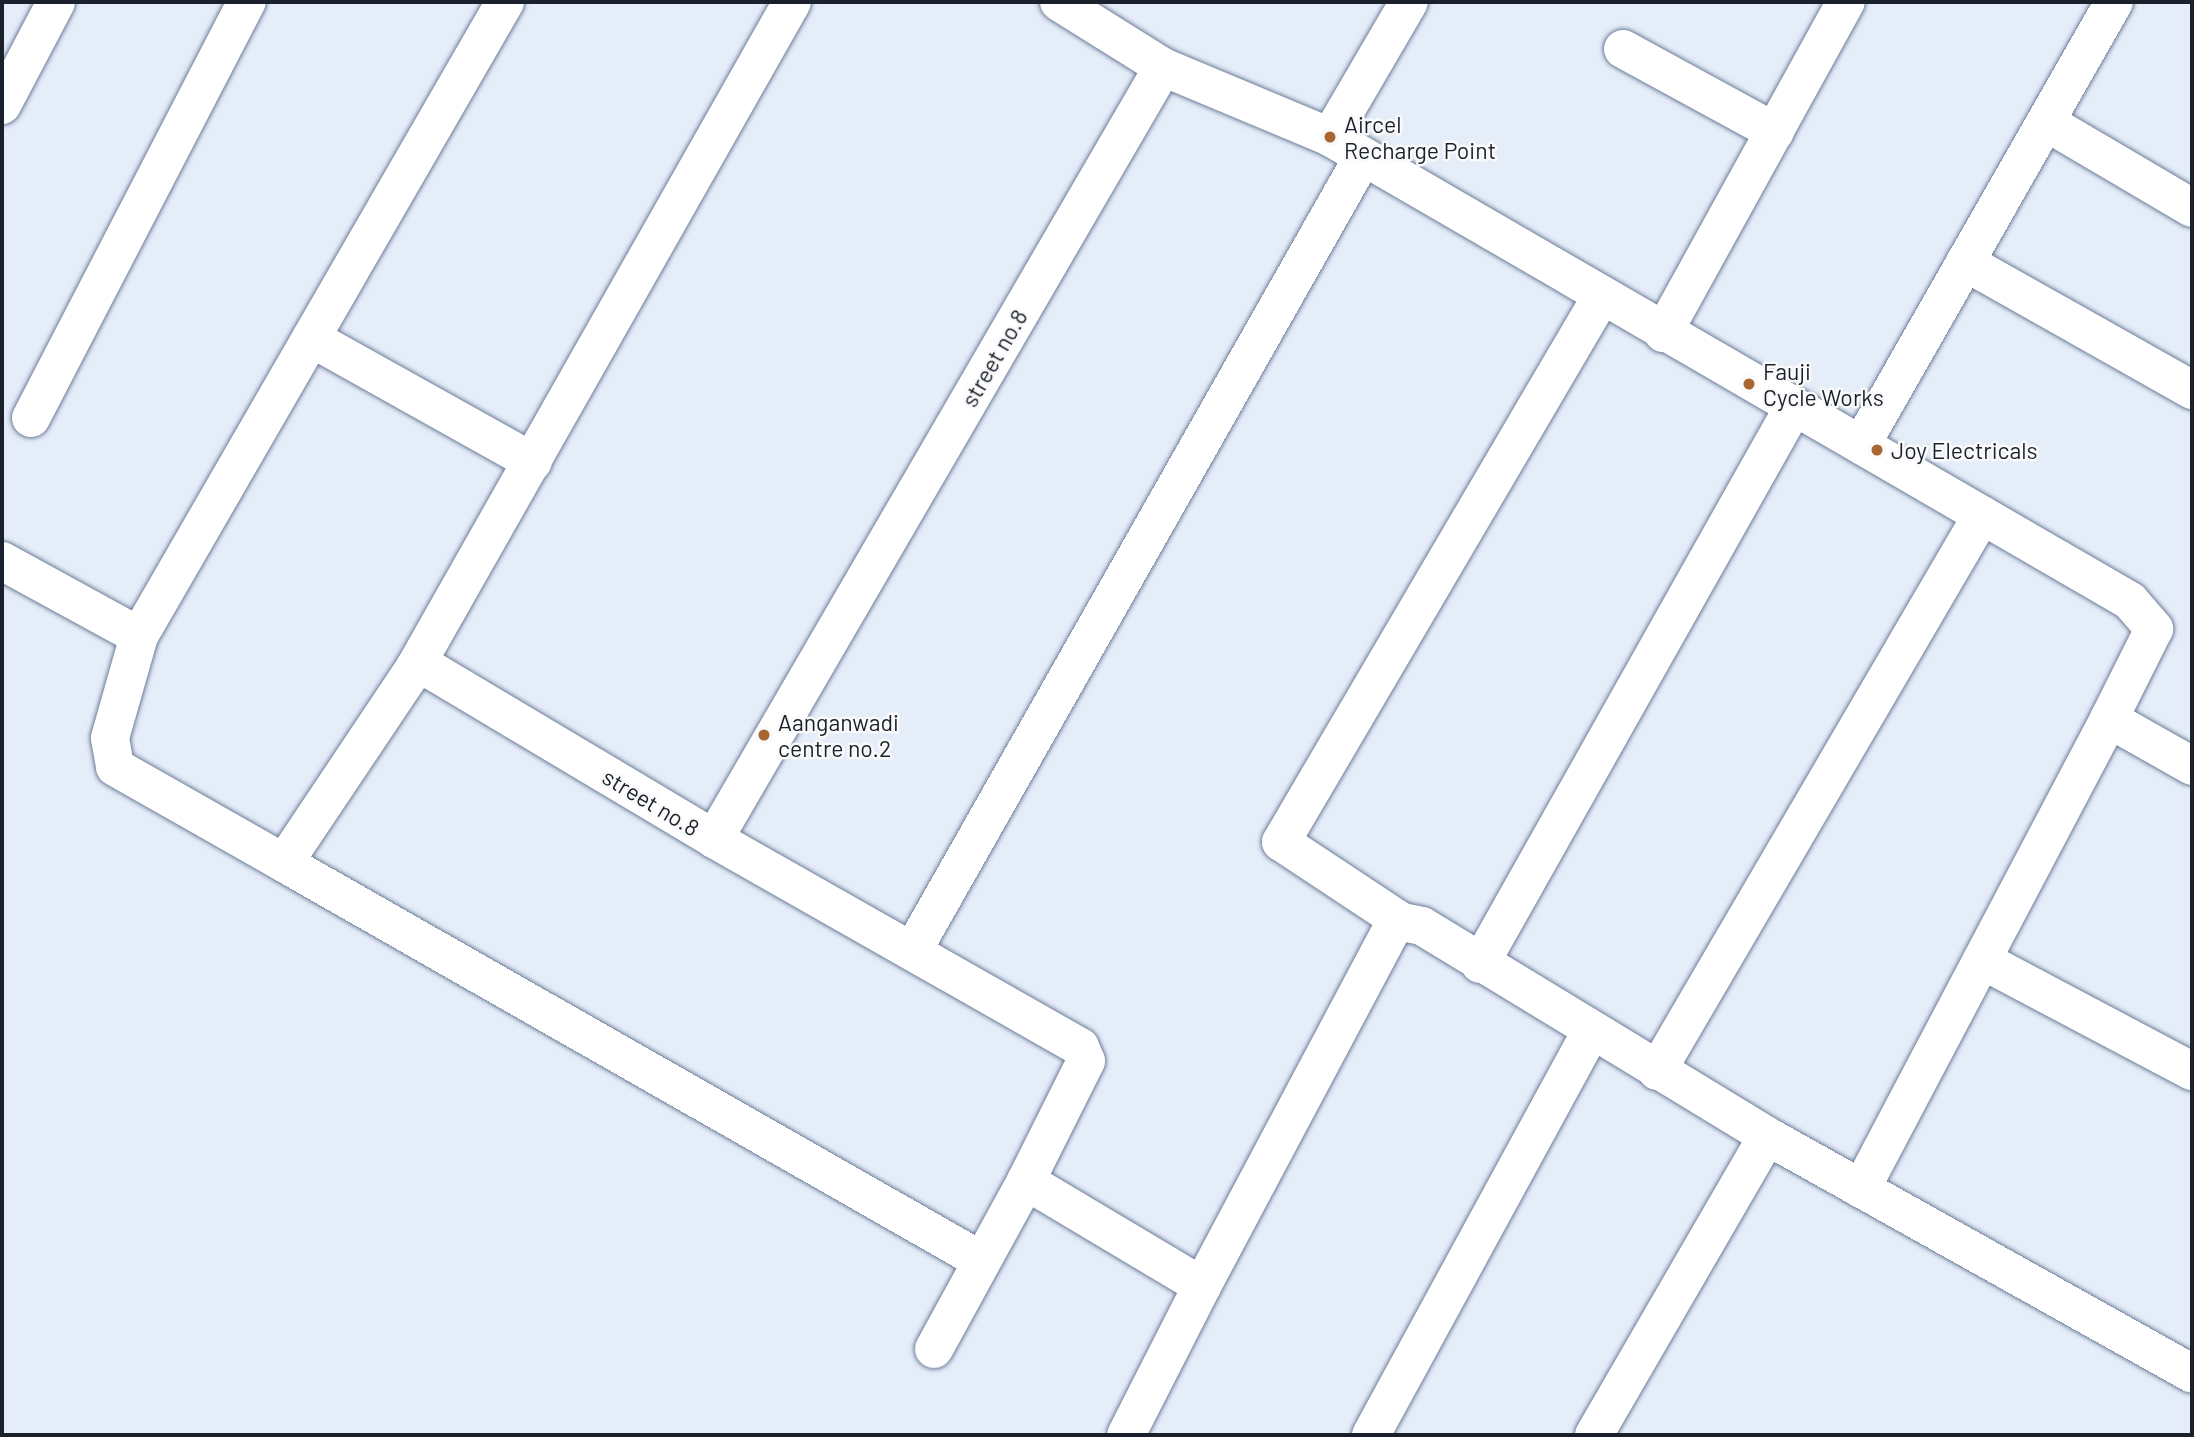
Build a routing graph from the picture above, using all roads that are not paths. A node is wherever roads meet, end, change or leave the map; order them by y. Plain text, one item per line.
1 (56, 2) edge
2 (247, 2) edge
3 (505, 2) edge
4 (792, 2) edge
5 (1059, 2) edge
6 (1409, 2) edge
7 (1846, 2) edge
8 (2114, 2) edge
9 (1116, 17) edge
10 (1623, 49) dead end
11 (1163, 67) junction
12 (2, 105) edge
13 (2046, 122) junction
14 (1775, 132) junction
15 (1330, 137) junction
16 (1363, 157) junction
17 (2192, 208) edge
18 (1965, 262) junction
19 (1601, 297) junction
20 (1663, 333) junction
21 (311, 338) junction
22 (2192, 390) edge
23 (1793, 408) junction
24 (30, 418) dead end
25 (1861, 445) junction
26 (533, 462) junction
27 (1982, 515) junction
28 (2, 561) edge
29 (139, 636) junction
30 (415, 667) junction
31 (2109, 719) junction
32 (2192, 766) edge
33 (714, 839) junction
34 (284, 863) junction
35 (1402, 922) junction
36 (913, 950) junction
37 (1982, 960) junction
38 (1480, 964) junction
39 (1591, 1032) junction
40 (1657, 1071) junction
41 (2192, 1071) edge
42 (1767, 1136) junction
43 (1026, 1181) junction
44 (1861, 1189) junction
45 (982, 1261) junction
46 (1202, 1286) junction
47 (934, 1349) dead end
48 (2192, 1374) edge
49 (1126, 1435) edge
50 (1371, 1435) edge
51 (1594, 1435) edge

1 - 12 street
2 - 24 street
3 - 21 street
4 - 26 street
5 - 9 street
6 - 15 street
7 - 14 street
8 - 13 street
9 - 11 street
10 - 14 street
11 - 15 street
11 - 33 street, street no.8
13 - 17 street
13 - 18 street
14 - 20 street
15 - 16 street
16 - 19 street
16 - 36 street
18 - 22 street
18 - 25 street
19 - 20 street
19 - 35 street
20 - 23 street
21 - 26 street
21 - 29 street
23 - 25 street
23 - 38 street
25 - 27 street
26 - 30 street
27 - 31 street
27 - 40 street
28 - 29 street
29 - 34 street
30 - 33 street, street no.8
30 - 34 street
31 - 32 street
31 - 37 street
33 - 36 street
34 - 45 street
35 - 38 street
35 - 46 street
36 - 43 street
37 - 41 street
37 - 44 street
38 - 39 street
39 - 40 street
39 - 50 street
40 - 42 street
42 - 44 street
42 - 51 street
43 - 45 street
43 - 46 street
44 - 48 street
45 - 47 street
46 - 49 street

